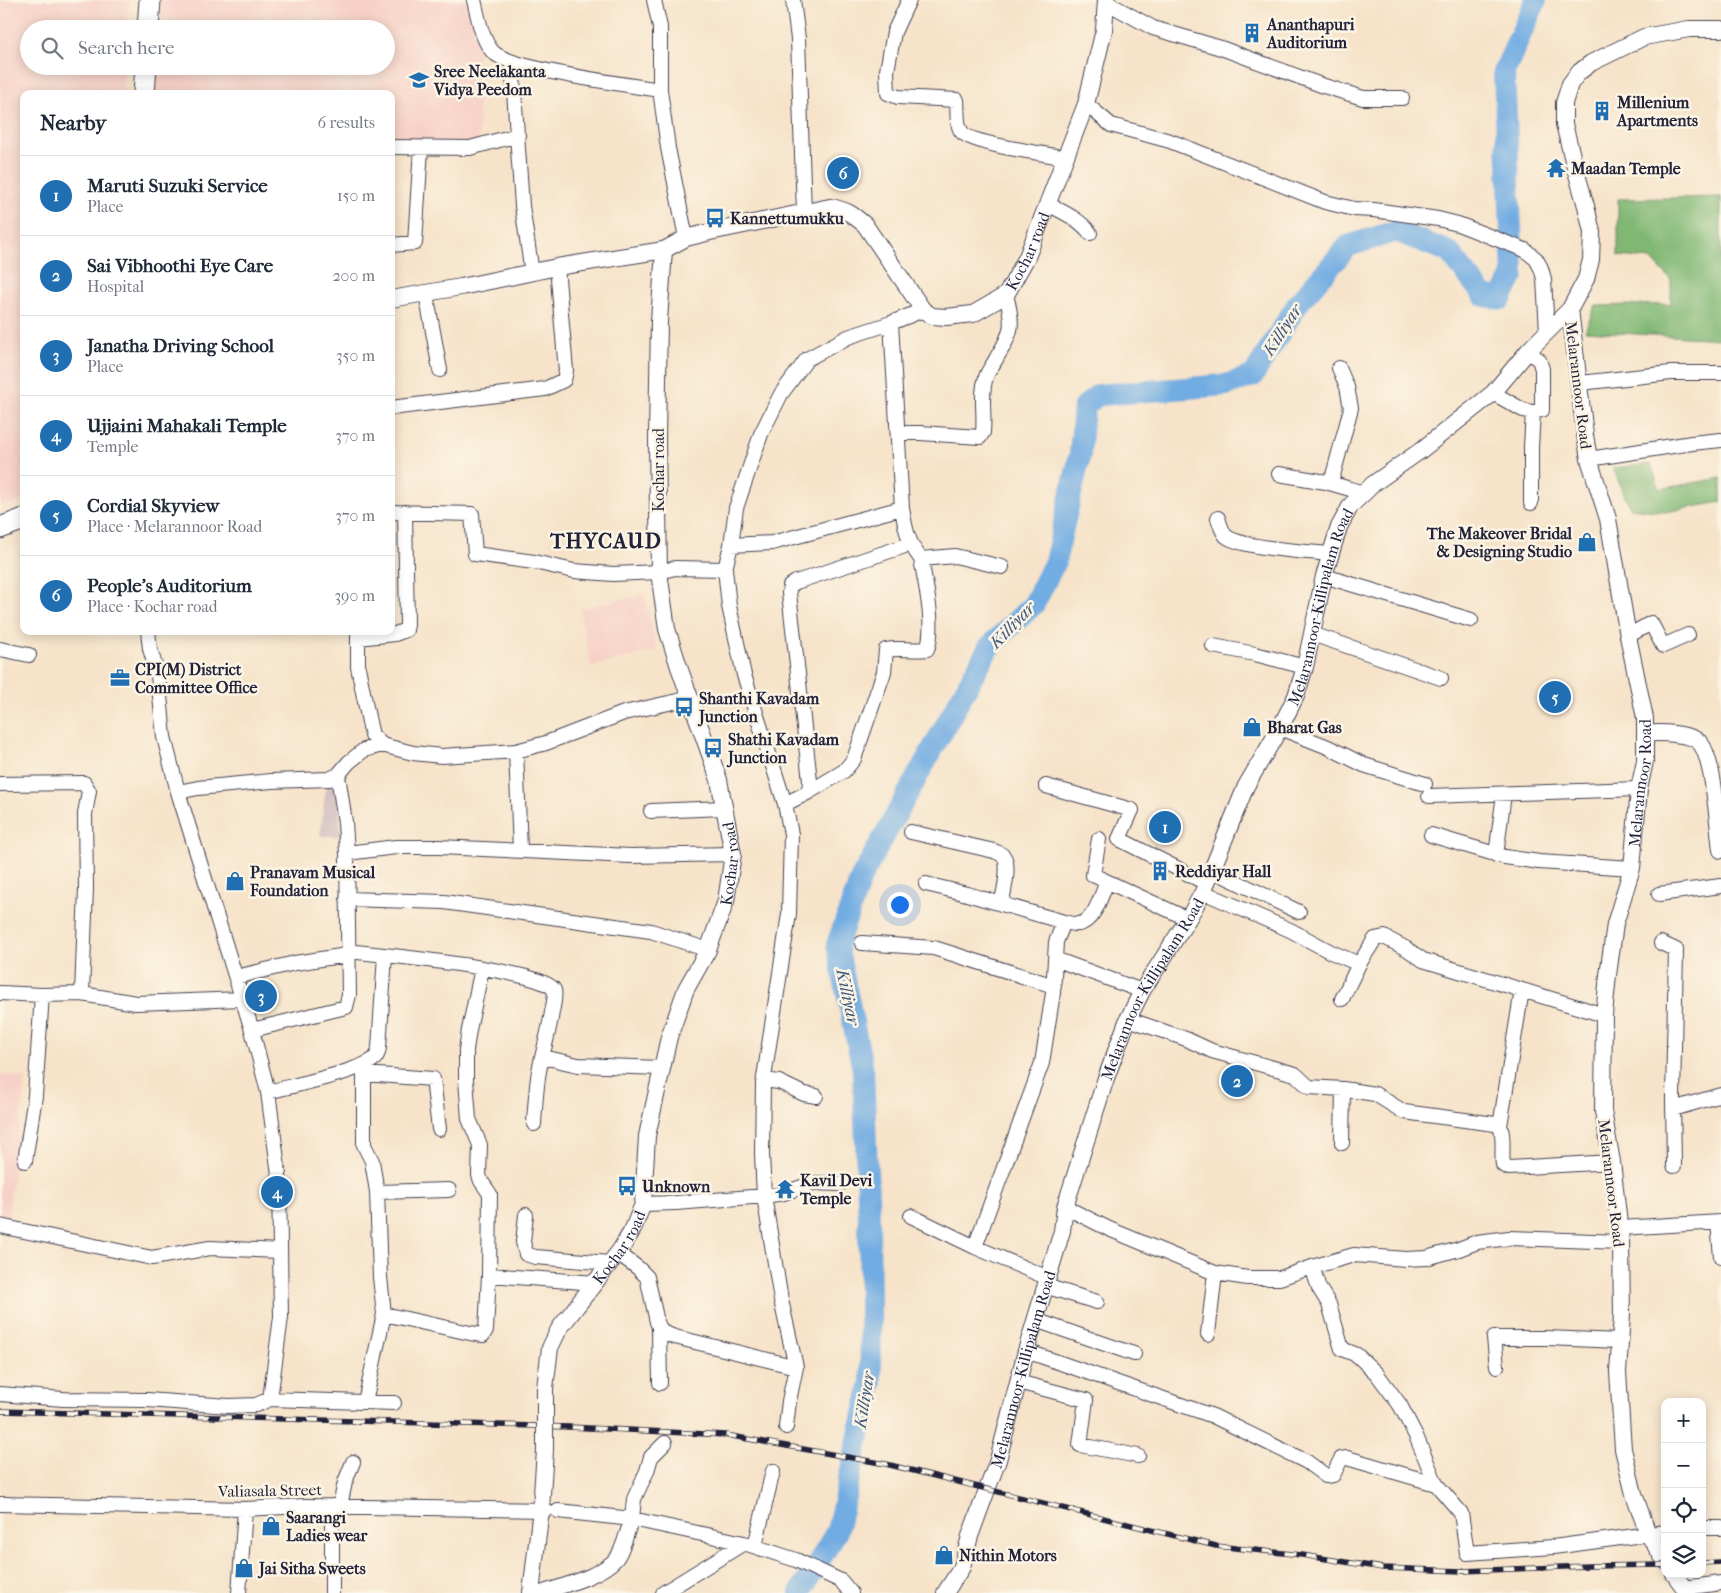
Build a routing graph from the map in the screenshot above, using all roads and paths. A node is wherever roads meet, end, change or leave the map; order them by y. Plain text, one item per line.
1 (150, 0) edge
2 (474, 0) edge
3 (654, 0) edge
4 (792, 0) edge
5 (908, 0) edge
6 (1106, 1) edge
7 (149, 20) edge
8 (1721, 29) edge
9 (512, 62) junction
10 (145, 75) edge
11 (144, 90) edge
12 (660, 90) junction
13 (1402, 98) dead end
14 (1086, 104) junction
15 (518, 134) junction
16 (395, 147) edge
17 (421, 148) junction
18 (1066, 158) junction
19 (1048, 204) junction
20 (804, 213) junction
21 (1090, 233) dead end
22 (686, 238) junction
23 (395, 245) edge
24 (664, 250) junction
25 (557, 267) junction
26 (532, 273) junction
27 (426, 293) junction
28 (1006, 295) junction
29 (395, 298) edge
30 (1570, 309) junction
31 (923, 310) junction
32 (892, 323) junction
33 (1547, 331) junction
34 (1528, 351) junction
35 (1339, 368) dead end
36 (440, 370) dead end
37 (1721, 373) edge
38 (1580, 383) junction
39 (1493, 393) junction
40 (395, 408) edge
41 (1533, 412) junction
42 (898, 433) junction
43 (1721, 440) edge
44 (1589, 459) junction
45 (1279, 474) dead end
46 (1331, 483) junction
47 (1364, 493) junction
48 (1531, 503) dead end
49 (902, 508) junction
50 (398, 512) edge
51 (1218, 518) dead end
52 (20, 520) edge
53 (0, 528) edge
54 (911, 544) junction
55 (730, 545) junction
56 (1331, 554) junction
57 (921, 559) junction
58 (1002, 567) dead end
59 (725, 569) junction
60 (658, 572) junction
61 (1324, 576) junction
62 (1471, 620) dead end
63 (395, 634) edge
64 (1312, 634) junction
65 (148, 635) edge
66 (358, 635) edge
67 (1688, 635) dead end
68 (1628, 636) junction
69 (1213, 646) dead end
70 (0, 649) edge
71 (30, 655) dead end
72 (1305, 667) junction
73 (1441, 678) dead end
74 (691, 698) junction
75 (1280, 728) junction
76 (1646, 734) junction
77 (382, 745) junction
78 (516, 751) junction
79 (338, 775) junction
80 (0, 784) edge
81 (1046, 786) dead end
82 (1639, 789) junction
83 (178, 792) junction
84 (808, 792) junction
85 (1504, 794) junction
86 (784, 804) junction
87 (724, 808) junction
88 (651, 811) dead end
89 (911, 832) dead end
90 (1431, 835) dead end
91 (1099, 838) dead end
92 (520, 850) junction
93 (1721, 850) edge
94 (347, 853) junction
95 (733, 854) junction
96 (1496, 855) junction
97 (1632, 868) junction
98 (1107, 882) junction
99 (1207, 882) junction
100 (926, 884) dead end
101 (1721, 886) edge
102 (1659, 894) dead end
103 (347, 899) junction
104 (1002, 904) junction
105 (1299, 912) dead end
106 (1188, 918) junction
107 (1064, 922) junction
108 (862, 943) dead end
109 (1661, 943) dead end
110 (708, 950) junction
111 (347, 953) junction
112 (384, 955) junction
113 (1055, 959) junction
114 (1359, 964) junction
115 (482, 968) junction
116 (236, 978) junction
117 (1054, 986) junction
118 (1522, 990) junction
119 (1142, 991) junction
120 (0, 993) edge
121 (82, 994) junction
122 (42, 995) junction
123 (242, 999) junction
124 (1342, 999) dead end
125 (1604, 1015) junction
126 (1128, 1019) junction
127 (252, 1030) junction
128 (543, 1057) junction
129 (661, 1068) junction
130 (364, 1070) junction
131 (764, 1080) junction
132 (1343, 1089) junction
133 (268, 1092) junction
134 (1721, 1095) edge
135 (816, 1096) dead end
136 (1673, 1109) junction
137 (534, 1124) dead end
138 (1500, 1126) junction
139 (439, 1129) dead end
140 (1342, 1143) dead end
141 (25, 1161) dead end
142 (1612, 1162) junction
143 (1674, 1166) dead end
144 (840, 1184) dead end
145 (449, 1190) dead end
146 (376, 1192) junction
147 (764, 1196) junction
148 (643, 1204) junction
149 (1065, 1207) junction
150 (526, 1215) dead end
151 (911, 1216) dead end
152 (1720, 1223) edge
153 (0, 1226) edge
154 (1621, 1235) junction
155 (975, 1247) junction
156 (280, 1251) junction
157 (1721, 1257) edge
158 (614, 1258) junction
159 (1312, 1267) junction
160 (1215, 1273) junction
161 (489, 1275) junction
162 (1047, 1282) junction
163 (596, 1283) junction
164 (1097, 1302) dead end
165 (384, 1314) junction
166 (1035, 1320) junction
167 (659, 1329) junction
168 (1208, 1334) dead end
169 (1620, 1341) junction
170 (1026, 1351) junction
171 (1134, 1354) dead end
172 (1497, 1366) dead end
173 (796, 1368) junction
174 (1018, 1382) junction
175 (660, 1383) dead end
176 (0, 1394) edge
177 (270, 1399) junction
178 (365, 1402) junction
179 (394, 1403) dead end
180 (786, 1428) dead end
181 (665, 1443) dead end
182 (1138, 1456) dead end
183 (353, 1462) dead end
184 (773, 1471) dead end
185 (1436, 1484) junction
186 (0, 1504) edge
187 (336, 1506) junction
188 (245, 1509) junction
189 (548, 1510) junction
190 (632, 1519) junction
191 (1706, 1528) edge
192 (1721, 1528) edge
193 (1661, 1532) edge
194 (1648, 1534) junction
195 (750, 1544) junction
196 (1661, 1555) edge
197 (1677, 1578) edge
198 (1721, 1583) edge
199 (1686, 1590) edge
200 (239, 1593) edge
201 (332, 1593) edge
202 (531, 1593) edge
203 (542, 1593) edge
204 (663, 1593) edge
205 (851, 1593) edge
206 (945, 1593) edge

1 - 7 main road
2 - 9 street
3 - 12 street
4 - 20 street
5 - 18 street
6 - 13 street
6 - 14 street, Kochar road
8 - 30 street, Melarannoor Road
9 - 12 street
9 - 15 street
10 - 11 main road
12 - 22 street
14 - 18 street, Kochar road
14 - 33 street
15 - 17 street
15 - 26 street
16 - 17 street
17 - 23 street
18 - 19 street, Kochar road
19 - 21 street
19 - 28 street, Kochar road
20 - 22 street
20 - 31 street
22 - 24 street
24 - 25 street
24 - 60 street, Kochar road
25 - 26 street
25 - 40 street
26 - 27 street
27 - 29 street
27 - 36 street
28 - 31 street, Kochar road
28 - 42 street
30 - 33 street, Melarannoor-Killipalam Road
30 - 38 street, Melarannoor Road
31 - 32 street
32 - 42 street
32 - 55 street
33 - 34 street, Melarannoor-Killipalam Road
34 - 39 street, Melarannoor-Killipalam Road
34 - 41 street
35 - 46 street
37 - 38 street
38 - 44 street, Melarannoor Road
39 - 41 street
39 - 47 street, Melarannoor-Killipalam Road
41 - 48 street
42 - 49 street
43 - 44 street
44 - 68 street, Melarannoor Road
45 - 46 street
46 - 47 street
47 - 56 street, Melarannoor-Killipalam Road
49 - 54 street
49 - 55 street
50 - 60 street
50 - 63 street
51 - 56 street
52 - 53 main road
54 - 57 street
54 - 84 street
55 - 59 street
56 - 61 street, Melarannoor-Killipalam Road
57 - 58 street
57 - 84 street
59 - 60 street
59 - 86 street
60 - 74 street, Kochar road
61 - 62 street
61 - 64 street, Melarannoor-Killipalam Road
64 - 72 street, Melarannoor-Killipalam Road
64 - 73 street
65 - 83 street
66 - 77 street
67 - 68 street
68 - 76 street, Melarannoor Road
69 - 72 street
70 - 71 street
72 - 75 street, Melarannoor-Killipalam Road
74 - 78 street
74 - 87 street, Kochar road
75 - 85 street
75 - 99 street, Melarannoor-Killipalam Road
76 - 82 street, Melarannoor Road
76 - 93 street, Melarannoor Road
77 - 78 street
77 - 79 street
78 - 92 street
79 - 83 street
79 - 94 street
80 - 121 street
81 - 99 street
82 - 85 street
82 - 97 street, Melarannoor Road
83 - 116 street
84 - 86 street
85 - 96 street
86 - 131 street
87 - 88 street
87 - 95 street, Kochar road
89 - 104 street
90 - 96 street
91 - 98 street
92 - 94 street
92 - 95 street
94 - 103 street
95 - 110 street, Kochar road
96 - 97 street
97 - 125 street, Melarannoor Road
98 - 106 street
98 - 107 street
99 - 105 street
99 - 106 street, Melarannoor-Killipalam Road
99 - 114 street
100 - 104 street
101 - 102 street
103 - 110 street
103 - 111 street
104 - 107 street
106 - 119 street, Melarannoor-Killipalam Road
107 - 113 street
108 - 117 street
109 - 136 street
110 - 129 street, Kochar road
111 - 112 street
111 - 116 street
111 - 127 street
112 - 115 street
112 - 130 street
113 - 117 street
113 - 119 street
114 - 118 street
114 - 124 street
115 - 128 street
115 - 161 street
116 - 123 street
117 - 155 street
118 - 125 street
118 - 138 street
119 - 126 street, Melarannoor-Killipalam Road
120 - 122 street
121 - 122 street
121 - 123 street
122 - 141 street
123 - 127 street
125 - 142 street, Melarannoor Road
126 - 132 street
126 - 149 street, Melarannoor-Killipalam Road
127 - 133 street
128 - 129 street
128 - 137 street
129 - 148 street, Kochar road
130 - 133 street
130 - 139 street
130 - 146 street
131 - 135 street
131 - 147 street
132 - 138 street
132 - 140 street
133 - 156 street
134 - 136 street
136 - 143 street
138 - 142 street
142 - 154 street, Melarannoor Road
144 - 147 street
145 - 146 street
146 - 165 street
147 - 148 street
147 - 173 street
148 - 158 street, Kochar road
149 - 160 street
149 - 162 street, Melarannoor-Killipalam Road
150 - 158 street
151 - 155 street
152 - 154 street
152 - 157 street
153 - 156 street
154 - 159 street
154 - 169 street, Melarannoor Road
155 - 162 street
156 - 177 street
158 - 163 street, Kochar road
158 - 167 street
159 - 160 street
159 - 185 street
160 - 168 street
161 - 163 street
161 - 165 street
162 - 164 street
162 - 166 street, Melarannoor-Killipalam Road
163 - 189 street, Kochar road, bridge
165 - 178 street
166 - 170 street, Melarannoor-Killipalam Road
166 - 171 street
167 - 173 street
167 - 175 street
169 - 172 street
169 - 194 street, Melarannoor Road
170 - 174 street, Melarannoor-Killipalam Road
170 - 185 street
173 - 180 street
174 - 182 street
174 - 206 street, Melarannoor-Killipalam Road
176 - 177 street
177 - 178 street
178 - 179 street
181 - 190 street
183 - 187 street
184 - 195 street
185 - 194 street
186 - 188 street, Valiasala Street
187 - 188 street, Valiasala Street
187 - 189 street, Valiasala Street
187 - 201 street
188 - 200 street
189 - 190 street, Valiasala Street
189 - 202 street, Kochar road
190 - 195 street, Valiasala Street
190 - 203 street
191 - 192 street
193 - 194 street
194 - 196 street, Melarannoor Road
195 - 204 street
195 - 205 street, Valiasala Street
197 - 199 street
198 - 199 street

